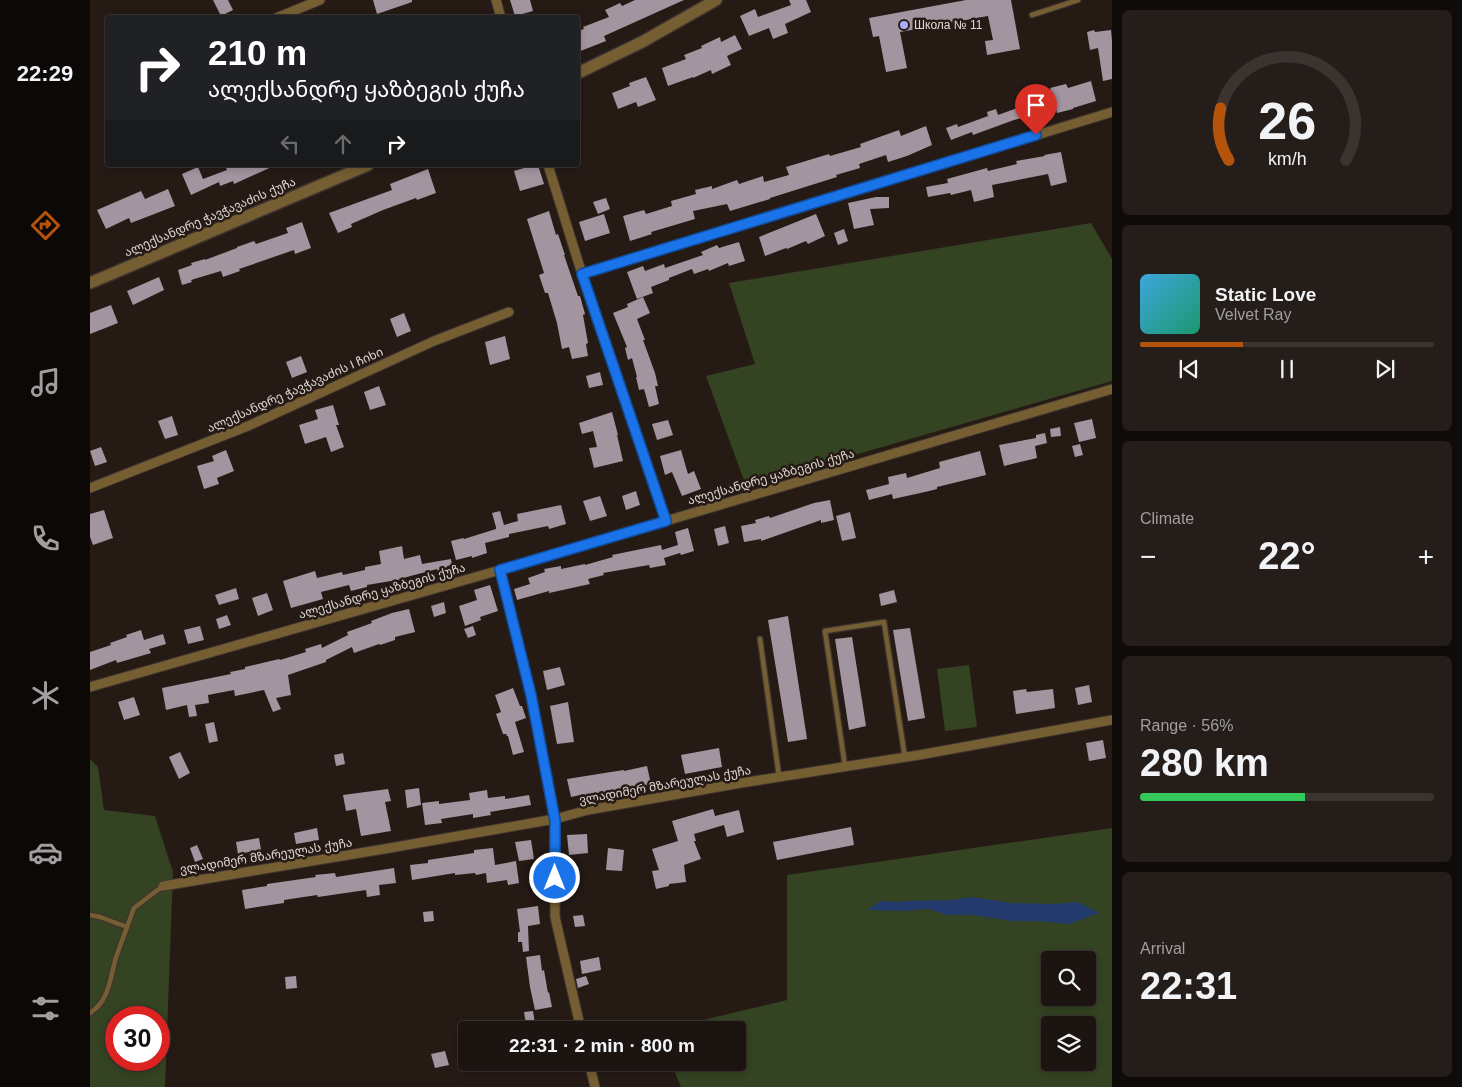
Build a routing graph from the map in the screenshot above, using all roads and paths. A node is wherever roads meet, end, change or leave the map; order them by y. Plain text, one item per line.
1 (320, 0) edge
2 (496, 0) edge
3 (716, 0) edge
4 (1078, 0) edge
5 (1032, 14) dead end
6 (283, 15) edge
7 (501, 15) edge
8 (580, 73) edge
9 (1112, 112) edge
10 (363, 167) edge
11 (549, 167) edge
12 (582, 274) junction
13 (90, 283) edge
14 (509, 312) dead end
15 (1112, 389) edge
16 (90, 488) edge
17 (666, 521) junction
18 (500, 570) junction
19 (760, 639) dead end
20 (90, 687) edge
21 (1112, 720) edge
22 (905, 758) junction
23 (845, 767) junction
24 (779, 777) junction
25 (555, 820) junction
26 (163, 886) joint
27 (90, 915) edge
28 (127, 927) junction
29 (90, 1013) edge
30 (579, 1021) edge
31 (591, 1071) edge
32 (595, 1087) edge

1 - 6 street
2 - 7 street
3 - 8 street
4 - 5 lane
9 - 12 street
10 - 13 street, ალექსანდრე ჭავჭავაძის ქუჩა
11 - 12 street
12 - 17 street
14 - 16 street, ალექსანდრე ჭავჭავაძის I ჩიხი
15 - 17 street, ალექსანდრე ყაზბეგის ქუჩა
17 - 18 street, ალექსანდრე ყაზბეგის ქუჩა
18 - 20 street, ალექსანდრე ყაზბეგის ქუჩა
18 - 25 street
19 - 24 lane
21 - 22 street, ვლადიმერ მზარეულას ქუჩა
22 - 23 street, ვლადიმერ მზარეულას ქუჩა
22 - 23 lane
23 - 24 street, ვლადიმერ მზარეულას ქუჩა
24 - 25 street, ვლადიმერ მზარეულას ქუჩა
25 - 26 street, ვლადიმერ მზარეულას ქუჩა
25 - 30 street
26 - 28 lane
27 - 28 lane
28 - 29 lane
31 - 32 street

